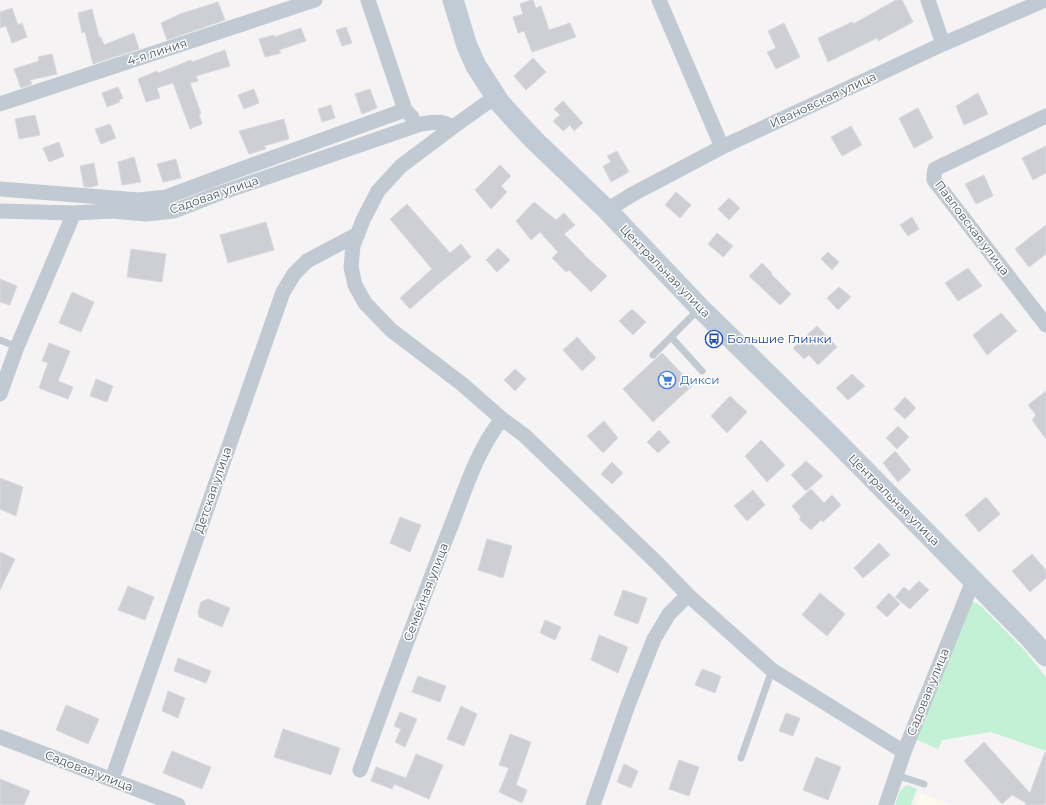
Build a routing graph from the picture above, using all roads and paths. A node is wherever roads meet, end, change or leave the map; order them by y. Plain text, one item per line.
1 (315, 0) edge
2 (368, 0) edge
3 (453, 0) edge
4 (659, 0) edge
5 (928, 0) edge
6 (1045, 0) edge
7 (943, 44) junction
8 (495, 97) junction
9 (0, 104) edge
10 (405, 110) junction
11 (1046, 116) edge
12 (421, 124) junction
13 (453, 127) junction
14 (722, 147) junction
15 (0, 189) edge
16 (607, 210) junction
17 (0, 211) edge
18 (74, 213) junction
19 (358, 234) junction
20 (700, 308) junction
21 (1044, 318) edge
22 (671, 337) junction
23 (0, 340) edge
24 (17, 346) junction
25 (653, 355) dead end
26 (702, 371) dead end
27 (0, 394) edge
28 (502, 419) junction
29 (973, 580) junction
30 (688, 595) junction
31 (1046, 656) edge
32 (772, 670) junction
33 (0, 737) edge
34 (904, 752) junction
35 (741, 758) dead end
36 (360, 770) dead end
37 (896, 775) junction
38 (112, 780) junction
39 (924, 784) dead end
40 (178, 805) edge
41 (593, 805) edge
42 (886, 805) edge

1 - 9 street, 4-я линия
2 - 10 street
3 - 8 main road, Центральная улица
4 - 14 street
5 - 7 street
6 - 7 street, Ивановская улица
7 - 14 street, Ивановская улица
8 - 13 street
8 - 16 main road, Центральная улица
10 - 12 street
10 - 15 street
11 - 21 street, Павловская улица
12 - 13 street, Садовая улица
12 - 18 street, Садовая улица
13 - 19 street
14 - 16 street, Ивановская улица
16 - 20 main road, Центральная улица
17 - 18 street, Садовая улица
18 - 24 street
19 - 28 street
19 - 38 street, Детская улица
20 - 22 lane
20 - 29 main road, Центральная улица
22 - 25 lane
22 - 26 lane
23 - 24 lane
24 - 27 street
28 - 30 street
28 - 36 street, Семейная улица
29 - 31 main road, Центральная улица
29 - 34 street, Садовая улица
30 - 32 street
30 - 41 street
32 - 34 street
32 - 35 lane
33 - 38 street, Садовая улица
34 - 37 street, Садовая улица
37 - 39 lane
37 - 42 street, Садовая улица
38 - 40 street, Садовая улица

